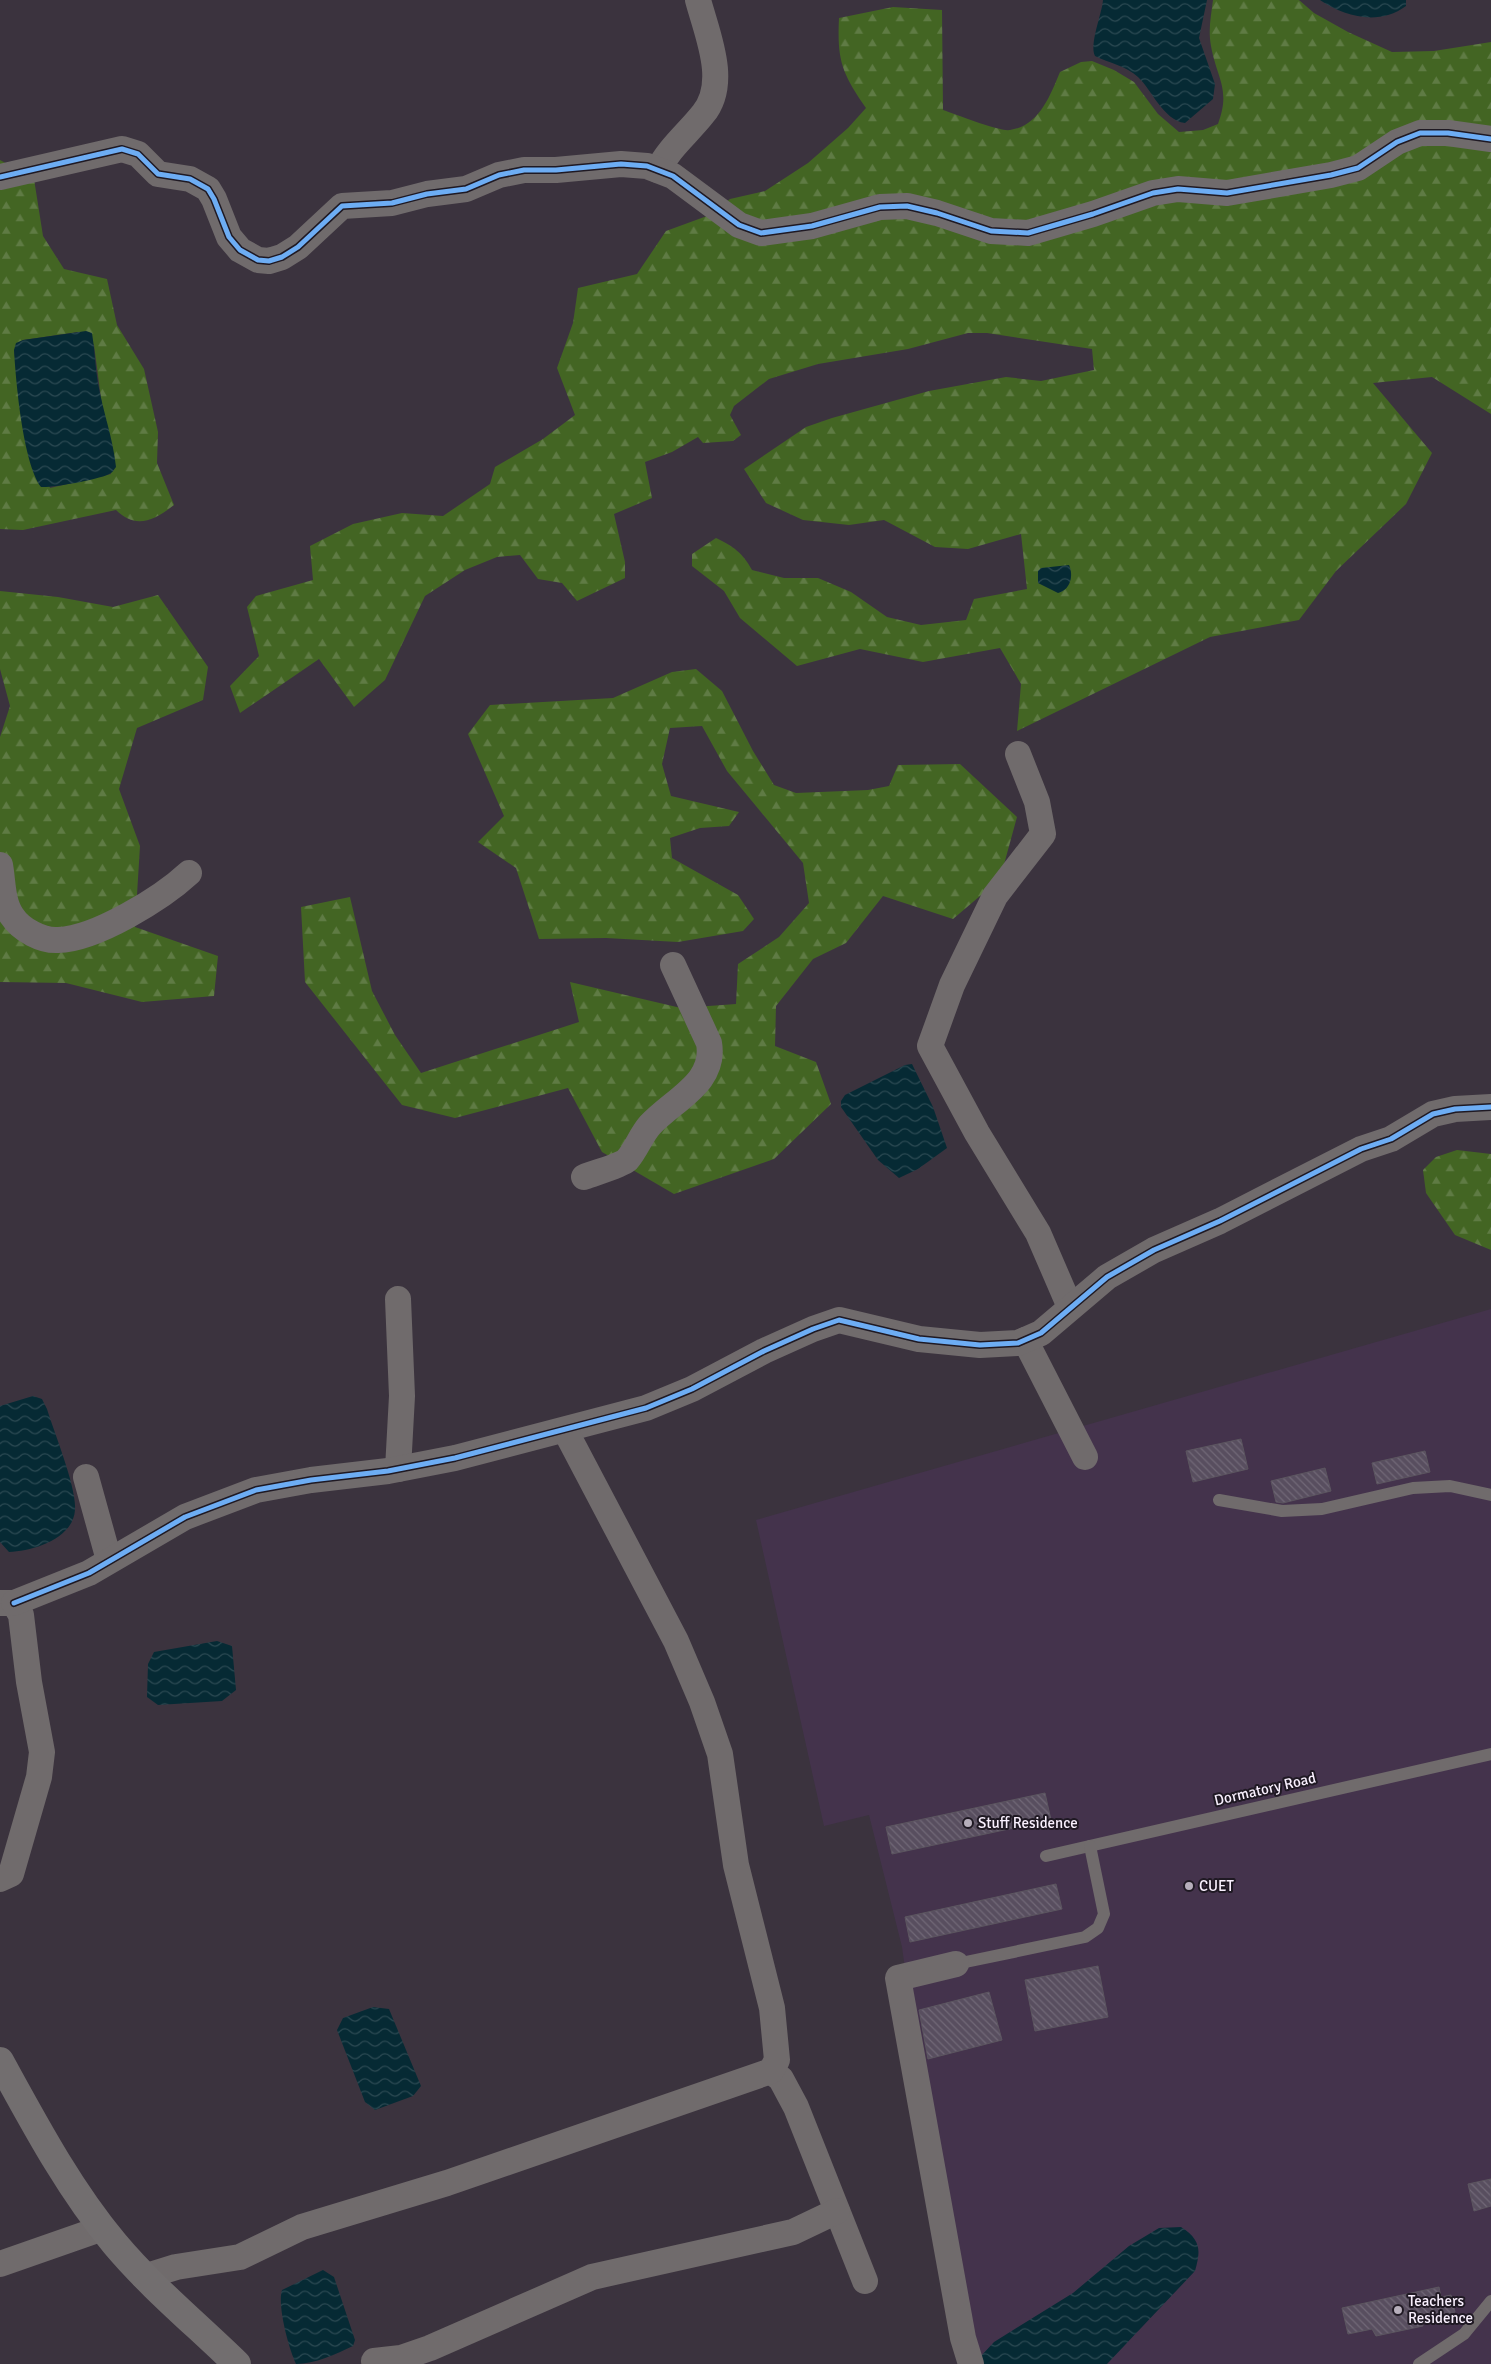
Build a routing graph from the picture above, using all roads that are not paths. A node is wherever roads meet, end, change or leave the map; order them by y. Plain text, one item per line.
1 (698, 0) edge
2 (1491, 139) edge
3 (658, 170) junction
4 (0, 177) edge
5 (1018, 754) dead end
6 (0, 865) edge
7 (189, 873) dead end
8 (673, 965) dead end
9 (1491, 1107) edge
10 (584, 1177) dead end
11 (398, 1299) dead end
12 (1070, 1306) junction
13 (1025, 1340) junction
14 (565, 1430) junction
15 (1085, 1457) dead end
16 (398, 1469) junction
17 (86, 1477) dead end
18 (1491, 1495) edge
19 (1219, 1500) dead end
20 (109, 1560) junction
21 (7, 1603) edge
22 (1491, 1754) edge
23 (1090, 1846) junction
24 (1046, 1856) dead end
25 (0, 1879) edge
26 (956, 1964) joint
27 (0, 2061) edge
28 (771, 2071) junction
29 (837, 2210) junction
30 (103, 2228) junction
31 (0, 2264) edge
32 (144, 2277) junction
33 (865, 2281) dead end
34 (1491, 2301) edge
35 (374, 2361) dead end
36 (237, 2364) edge
37 (971, 2364) edge
38 (1419, 2364) edge

1 - 3 street
2 - 3 street
3 - 4 street
5 - 12 street
6 - 7 street
8 - 10 street
9 - 12 street
11 - 16 street
12 - 13 street
13 - 14 street
13 - 15 street
14 - 16 street
14 - 28 street
16 - 20 street
17 - 20 street
18 - 19 lane
20 - 21 street
21 - 25 street
22 - 23 lane, Dormatory Road
23 - 24 lane, Dormatory Road
23 - 26 lane
26 - 37 street
27 - 30 main road
28 - 29 street
28 - 32 street
29 - 33 street
29 - 35 street
30 - 31 street
30 - 32 main road
32 - 36 main road
34 - 38 lane

